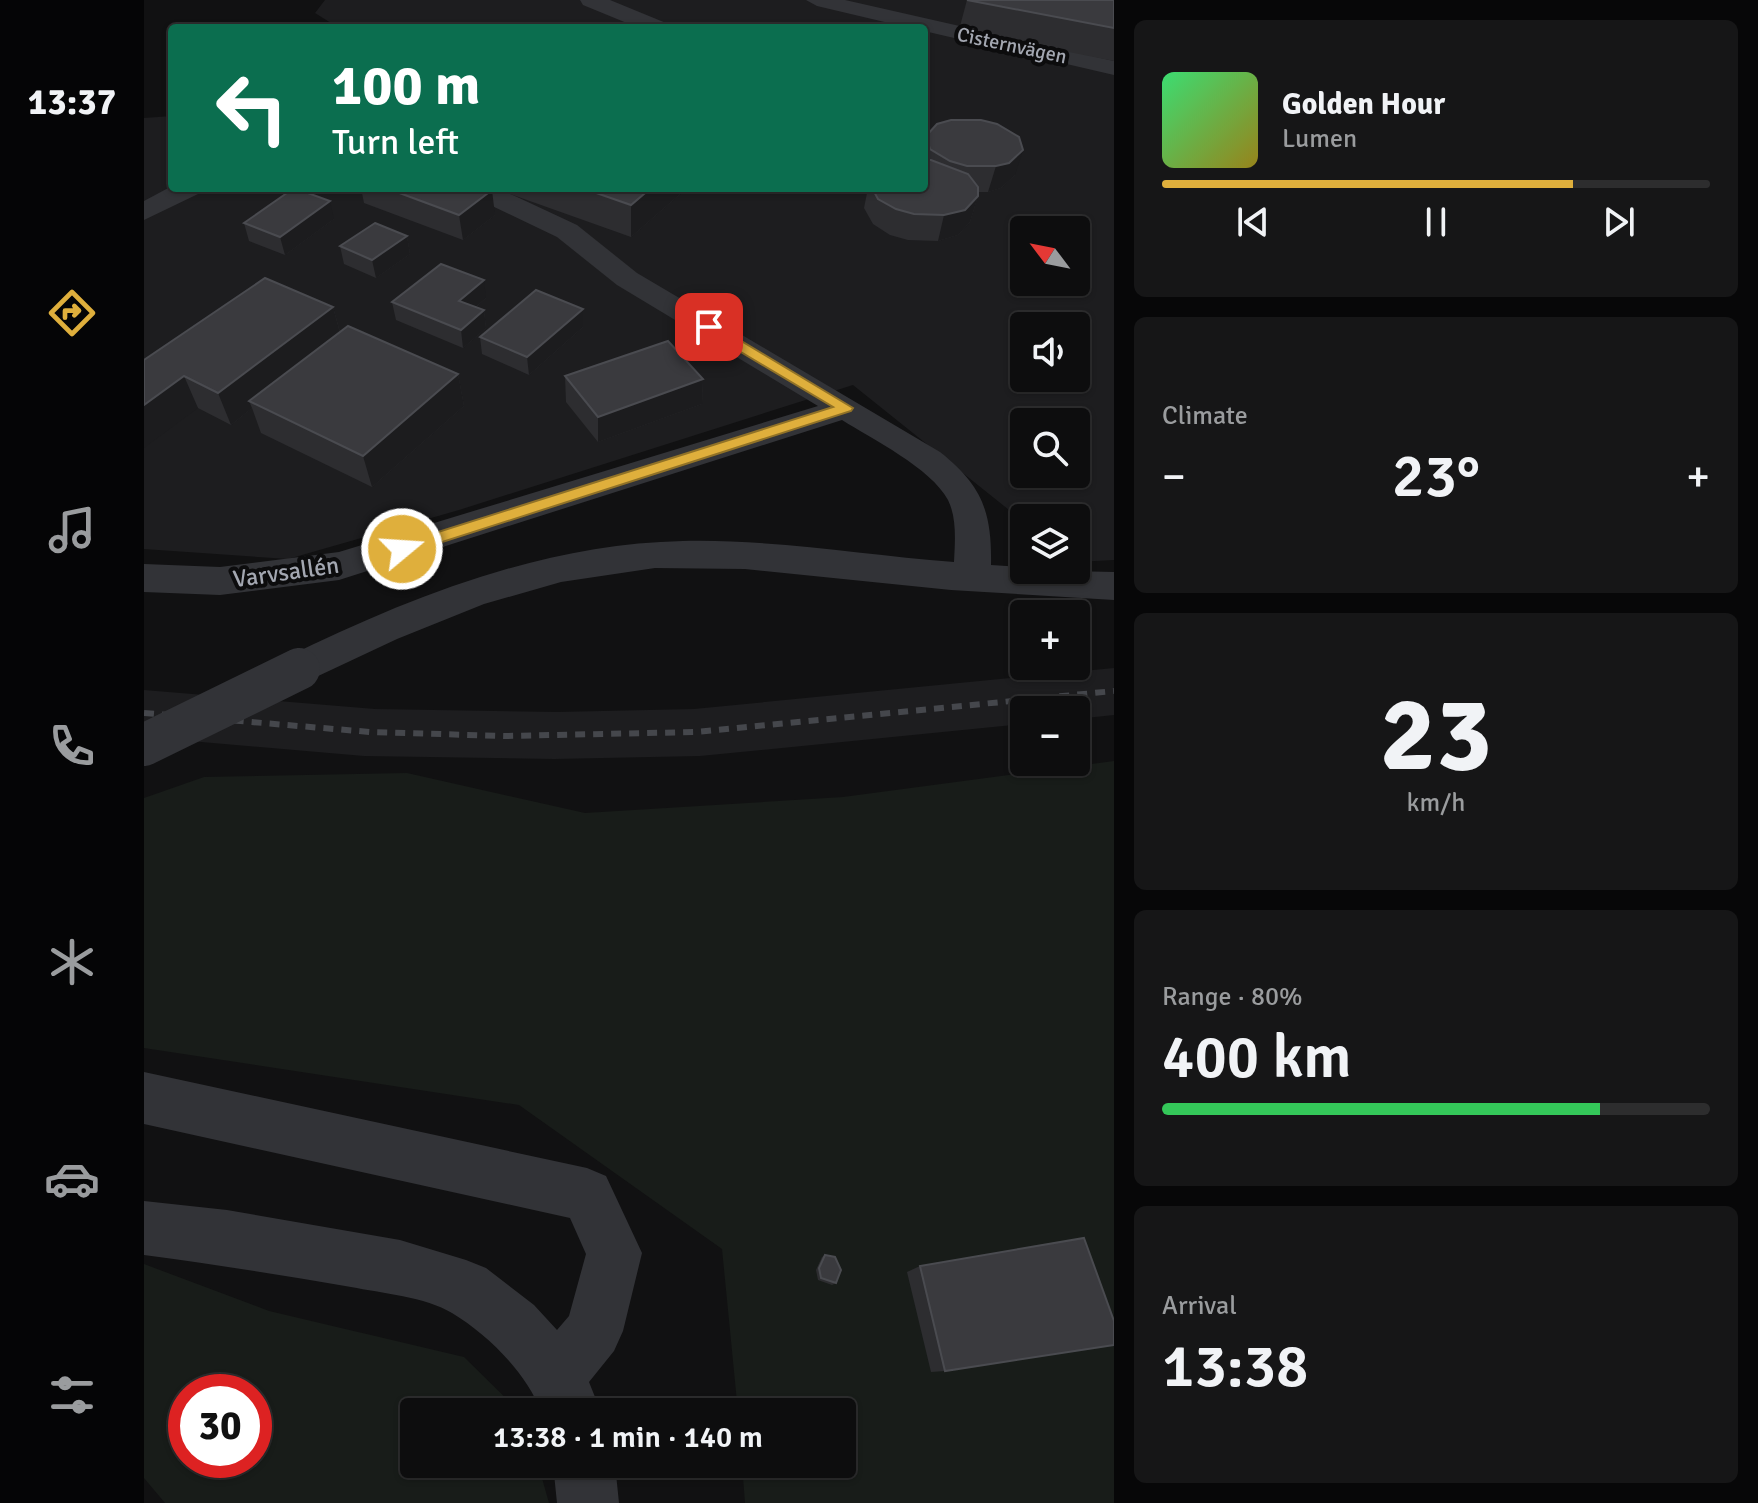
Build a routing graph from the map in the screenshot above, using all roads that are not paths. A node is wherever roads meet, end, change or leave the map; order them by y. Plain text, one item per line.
1 (591, 0) edge
2 (817, 0) edge
3 (648, 24) edge
4 (922, 24) edge
5 (928, 25) edge
6 (1114, 68) edge
7 (182, 192) edge
8 (484, 192) edge
9 (144, 212) edge
10 (846, 408) junction
11 (972, 577) junction
12 (144, 578) edge
13 (1114, 586) edge
14 (144, 745) edge
15 (144, 1098) edge
16 (144, 1228) edge
17 (564, 1393) edge
18 (585, 1478) edge
19 (588, 1503) edge

1 - 3 street
2 - 4 street, Cisternvägen
5 - 6 street, Cisternvägen
7 - 9 street
8 - 10 street
10 - 11 street
10 - 12 street, Varvsallén
11 - 13 street
11 - 14 street, bridge
15 - 17 street
16 - 17 street
18 - 19 street

